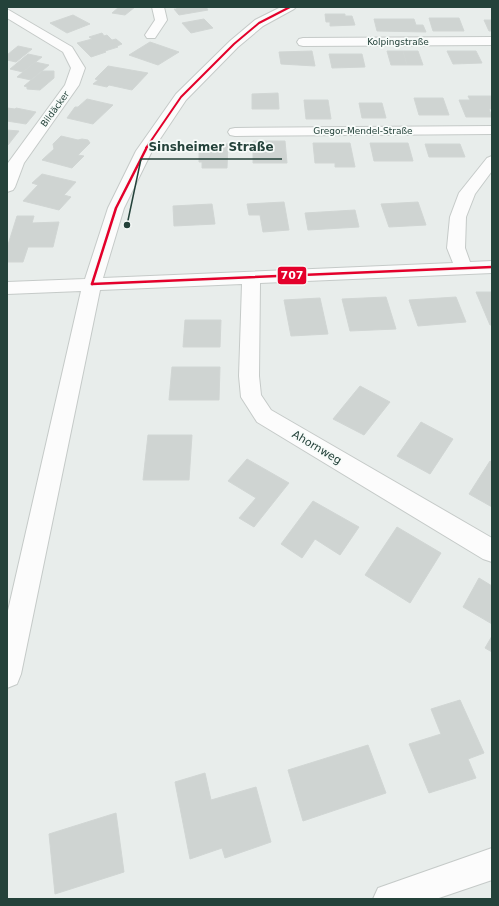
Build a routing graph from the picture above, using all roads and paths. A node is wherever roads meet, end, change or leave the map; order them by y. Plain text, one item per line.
1 (158, 7) edge
2 (290, 7) edge
3 (7, 13) edge
4 (152, 35) dead end
5 (492, 41) edge
6 (303, 42) dead end
7 (492, 130) edge
8 (234, 132) dead end
9 (492, 161) edge
10 (7, 187) edge
11 (492, 267) edge
12 (464, 268) junction
13 (250, 277) junction
14 (92, 284) junction
15 (7, 288) edge
16 (492, 551) edge
17 (7, 674) edge
18 (492, 864) edge
19 (389, 899) edge

1 - 4 street
2 - 14 street
3 - 10 street, Bildäcker
5 - 6 street, Kolpingstraße
7 - 8 street, Gregor-Mendel-Straße
9 - 12 street
11 - 12 street
12 - 13 street
13 - 14 street
13 - 16 street, Ahornweg
14 - 15 street
14 - 17 street
18 - 19 street

